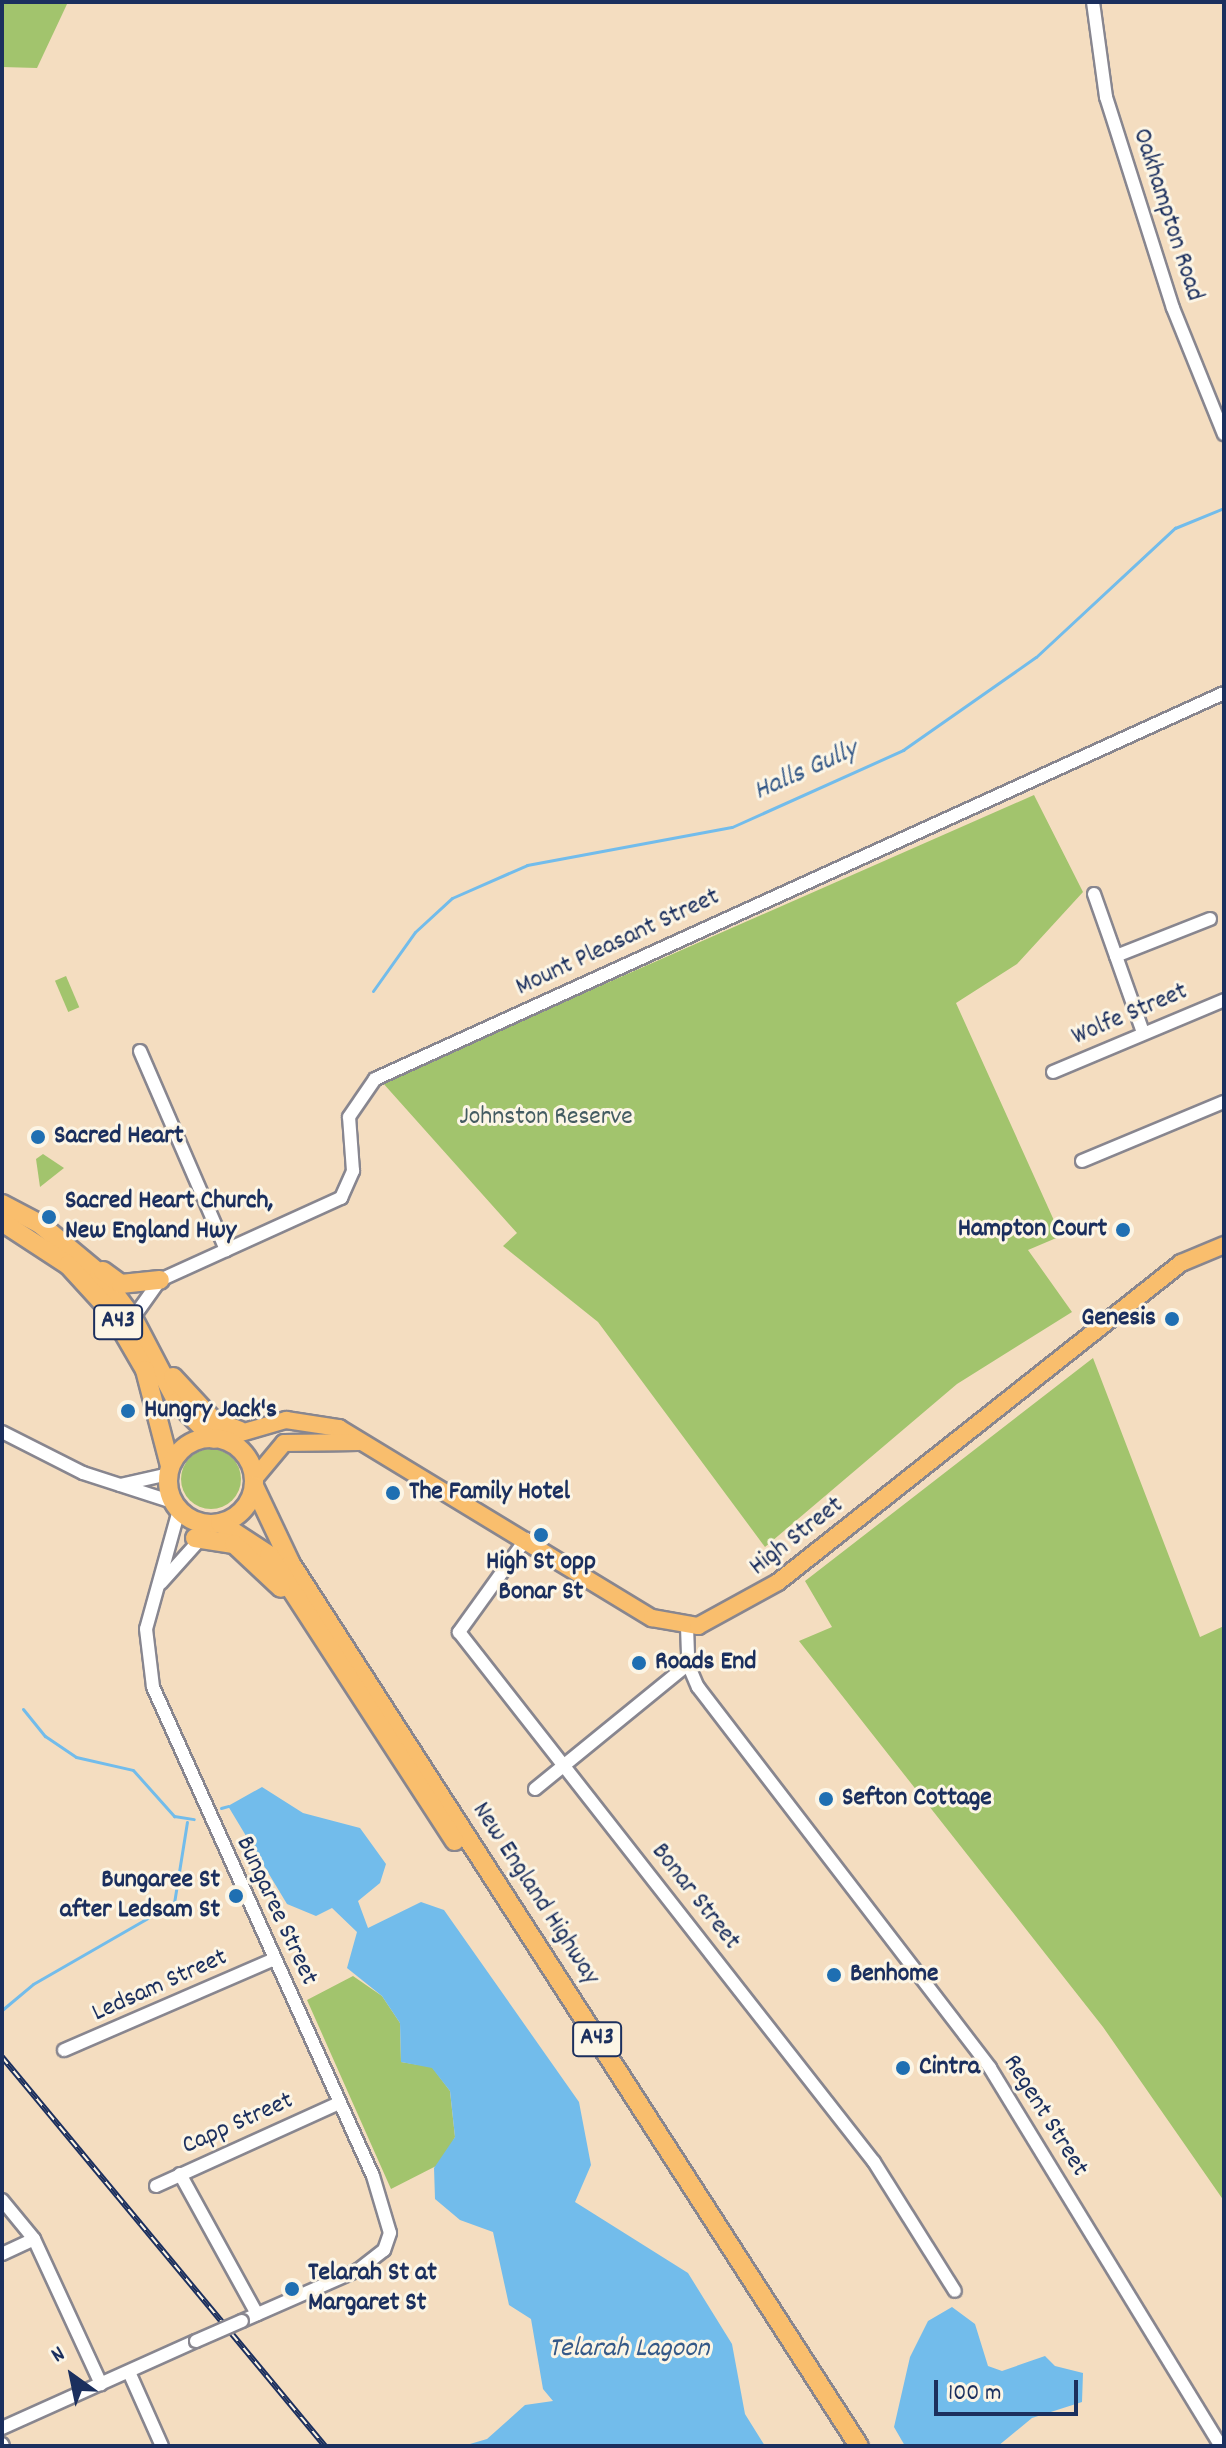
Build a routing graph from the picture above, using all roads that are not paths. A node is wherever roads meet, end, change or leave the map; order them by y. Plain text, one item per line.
1 (1093, 2) edge
2 (1224, 434) edge
3 (1224, 693) edge
4 (1094, 894) dead end
5 (1210, 919) dead end
6 (1116, 956) junction
7 (1224, 1000) edge
8 (1143, 1032) junction
9 (140, 1051) dead end
10 (1053, 1072) dead end
11 (1224, 1102) edge
12 (1082, 1161) dead end
13 (2, 1204) edge
14 (2, 1222) edge
15 (1224, 1245) edge
16 (226, 1250) junction
17 (81, 1255) junction
18 (160, 1280) junction
19 (133, 1318) junction
20 (144, 1340) junction
21 (240, 1431) junction
22 (2, 1432) edge
23 (217, 1439) junction
24 (365, 1442) junction
25 (169, 1470) junction
26 (254, 1483) junction
27 (120, 1485) junction
28 (176, 1506) junction
29 (217, 1523) junction
30 (195, 1538) junction
31 (526, 1539) junction
32 (151, 1602) junction
33 (687, 1626) junction
34 (324, 1638) junction
35 (688, 1664) junction
36 (561, 1762) junction
37 (535, 1789) dead end
38 (274, 1959) junction
39 (64, 2050) dead end
40 (339, 2103) junction
41 (180, 2174) junction
42 (156, 2186) dead end
43 (2, 2200) edge
44 (34, 2239) junction
45 (2, 2254) edge
46 (955, 2291) dead end
47 (257, 2314) junction
48 (129, 2372) junction
49 (101, 2384) junction
50 (2, 2428) edge
51 (162, 2446) edge
52 (845, 2446) edge
53 (859, 2446) edge
54 (1221, 2446) edge

1 - 2 street, Oakhampton Road
3 - 16 street, Mount Pleasant Street
4 - 6 street
5 - 6 street
6 - 8 street
7 - 8 street, Wolfe Street
8 - 10 street, Wolfe Street
9 - 16 street
11 - 12 street
13 - 17 highway, A43
14 - 25 highway, A43
15 - 33 main road, High Street
16 - 18 street, Mount Pleasant Street
17 - 18 highway
17 - 19 highway, A43
18 - 19 street
19 - 20 highway, A43
20 - 21 highway
20 - 23 highway, A43
21 - 23 main road
21 - 24 main road
22 - 27 street
23 - 25 highway
23 - 26 highway, A43
24 - 26 main road
24 - 31 main road
25 - 27 street
25 - 28 highway, A43
26 - 29 highway
26 - 53 highway, New England Highway / A43
27 - 28 street
28 - 29 highway, A43
28 - 32 street, Bungaree Street
29 - 30 street, Bungaree Street
29 - 34 highway, New England Highway / A43
30 - 32 street, Bungaree Street
30 - 34 highway
31 - 33 main road
31 - 36 street, Bonar Street
32 - 38 street, Bungaree Street
33 - 35 street, Regent Street
34 - 52 highway, New England Highway / A43
35 - 36 street
35 - 54 street, Regent Street
36 - 37 street
36 - 46 street, Bonar Street
38 - 39 street, Ledsam Street
38 - 40 street, Bungaree Street
40 - 41 street, Capp Street
40 - 47 street, Bungaree Street
41 - 42 street, Capp Street
41 - 47 street
43 - 44 street
44 - 45 street
44 - 49 street
47 - 48 street, bridge
48 - 49 street
48 - 51 street
49 - 50 street

